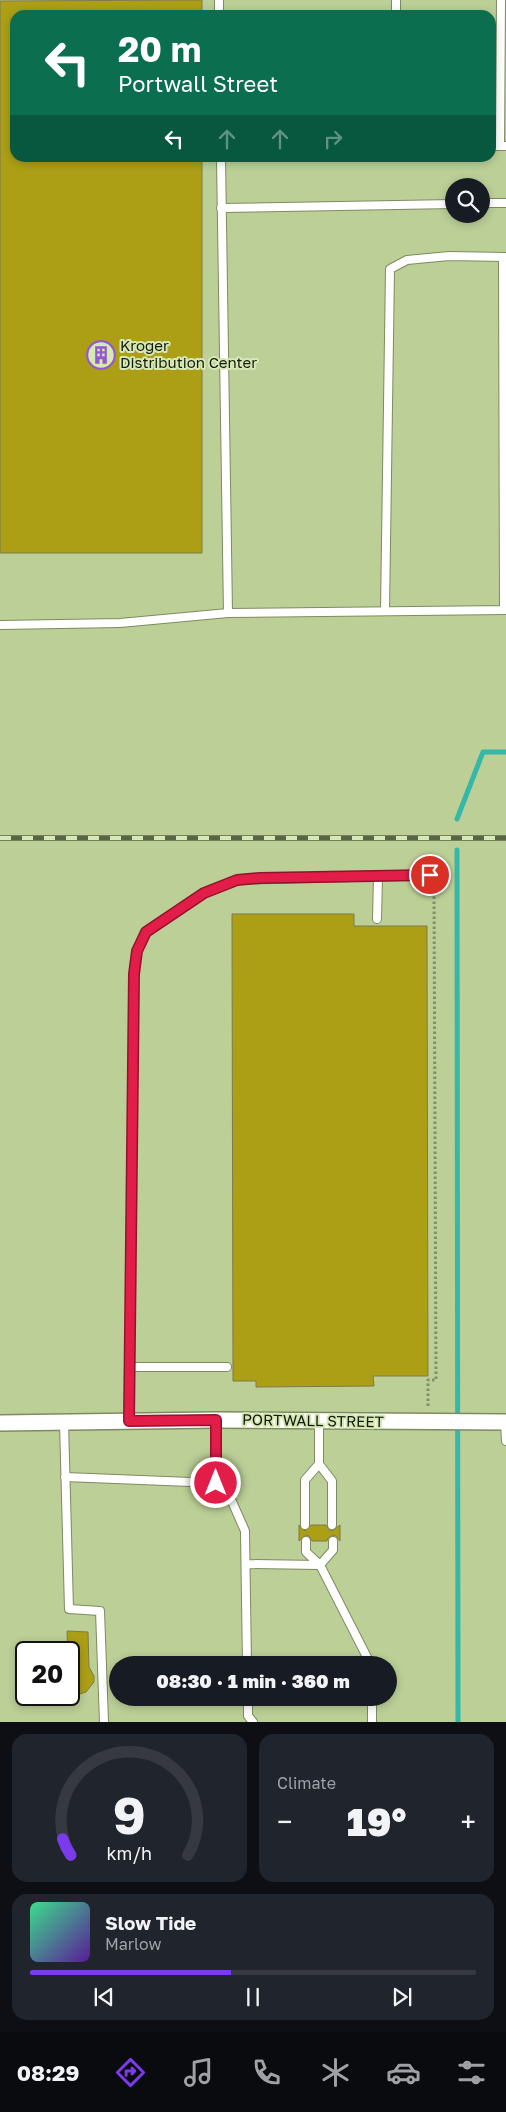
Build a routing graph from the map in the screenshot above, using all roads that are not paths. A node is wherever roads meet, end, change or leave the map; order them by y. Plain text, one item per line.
1 (501, 0) edge
2 (499, 146) edge
3 (220, 162) edge
4 (490, 203) edge
5 (506, 203) edge
6 (445, 204) edge
7 (221, 208) junction
8 (504, 257) edge
9 (505, 610) edge
10 (385, 611) junction
11 (228, 613) junction
12 (0, 625) edge
13 (430, 875) road end
14 (378, 876) junction
15 (377, 919) dead end
16 (129, 1367) junction
17 (227, 1367) dead end
18 (216, 1420) junction
19 (129, 1421) junction
20 (64, 1422) junction
21 (319, 1422) junction
22 (506, 1422) edge
23 (0, 1423) edge
24 (506, 1441) edge
25 (319, 1464) junction
26 (65, 1476) junction
27 (216, 1483) junction
28 (305, 1525) dead end
29 (332, 1525) dead end
30 (333, 1540) dead end
31 (306, 1541) dead end
32 (246, 1564) junction
33 (320, 1565) junction
34 (248, 1656) edge
35 (366, 1656) edge
36 (248, 1706) edge
37 (372, 1706) edge
38 (104, 1722) edge
39 (253, 1722) edge
40 (372, 1722) edge

1 - 2 lane
3 - 7 lane
4 - 5 lane
6 - 7 lane
7 - 11 lane
8 - 9 lane
8 - 10 lane
9 - 10 lane
10 - 11 lane
11 - 12 lane
13 - 14 lane
14 - 15 lane
14 - 16 lane
16 - 17 lane
16 - 19 lane
18 - 19 street, PORTWALL STREET
18 - 21 street, PORTWALL STREET
18 - 27 lane
19 - 20 street, PORTWALL STREET
20 - 23 street, PORTWALL STREET
20 - 26 lane
21 - 22 street, PORTWALL STREET
21 - 25 lane
22 - 24 lane
25 - 28 lane
25 - 29 lane
26 - 27 lane
26 - 38 lane
27 - 32 lane
30 - 33 lane
31 - 33 lane
32 - 33 lane
32 - 34 lane
33 - 35 lane
36 - 39 lane
37 - 40 lane

